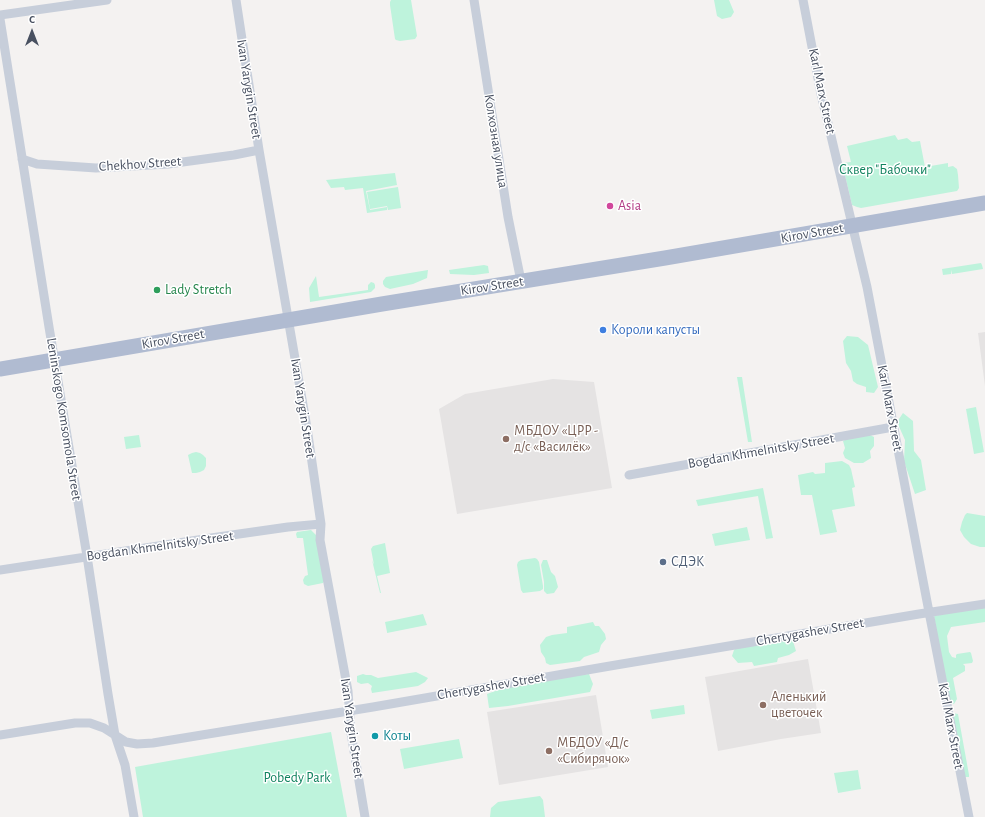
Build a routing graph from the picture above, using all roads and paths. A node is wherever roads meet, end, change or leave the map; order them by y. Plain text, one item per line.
1 (107, 0) edge
2 (236, 0) edge
3 (474, 0) edge
4 (803, 0) edge
5 (0, 15) edge
6 (0, 19) edge
7 (259, 150) junction
8 (22, 159) junction
9 (985, 203) edge
10 (852, 226) junction
11 (521, 281) junction
12 (288, 320) junction
13 (54, 360) junction
14 (0, 369) edge
15 (894, 427) junction
16 (629, 475) dead end
17 (321, 524) junction
18 (87, 556) junction
19 (0, 570) edge
20 (985, 604) edge
21 (928, 612) junction
22 (349, 711) junction
23 (0, 735) edge
24 (115, 735) junction
25 (134, 817) edge
26 (365, 817) edge
27 (969, 817) edge

1 - 5 street
2 - 7 street, Ivan Yarygin Street
3 - 11 street, Колхозная улица
4 - 10 street, Karl Marx Street
6 - 8 street, Leninskogo Komsomola Street
7 - 8 street, Chekhov Street
7 - 12 street, Ivan Yarygin Street
8 - 13 street, Leninskogo Komsomola Street
9 - 10 main road, Kirov Street
10 - 11 main road, Kirov Street
10 - 15 street, Karl Marx Street
11 - 12 main road, Kirov Street
12 - 13 main road, Kirov Street
12 - 17 street, Ivan Yarygin Street
13 - 14 main road, Kirov Street
13 - 18 street, Leninskogo Komsomola Street
15 - 16 street, Bogdan Khmelnitsky Street
15 - 21 street, Karl Marx Street
17 - 18 street, Bogdan Khmelnitsky Street
17 - 22 street, Ivan Yarygin Street
18 - 19 street, Bogdan Khmelnitsky Street
18 - 24 street, Leninskogo Komsomola Street
20 - 21 street, Chertygashev Street
21 - 22 street, Chertygashev Street
21 - 27 street, Karl Marx Street
22 - 24 street, Chertygashev Street
22 - 26 street, Ivan Yarygin Street
23 - 24 street, Chertygashev Street
24 - 25 street, Leninskogo Komsomola Street

